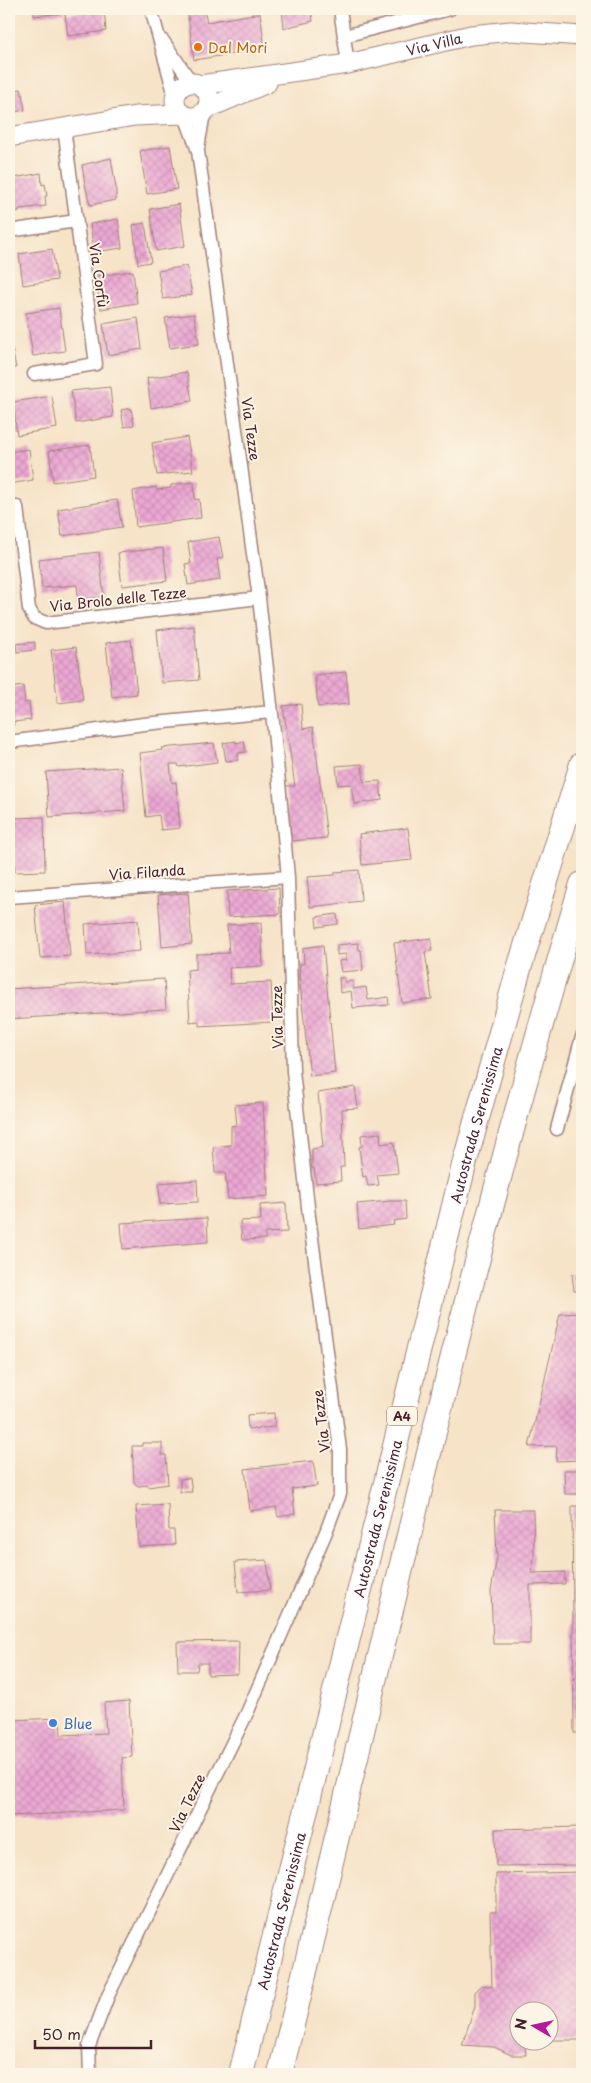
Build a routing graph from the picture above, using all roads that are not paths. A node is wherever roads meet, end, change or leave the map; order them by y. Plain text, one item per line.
1 (151, 9) edge
2 (340, 9) edge
3 (450, 9) edge
4 (157, 33) junction
5 (344, 36) junction
6 (582, 36) edge
7 (348, 64) junction
8 (287, 74) junction
9 (196, 84) junction
10 (179, 106) junction
11 (205, 111) junction
12 (64, 128) junction
13 (9, 137) edge
14 (198, 150) junction
15 (76, 221) junction
16 (9, 231) edge
17 (34, 374) dead end
18 (17, 507) dead end
19 (259, 598) junction
20 (271, 712) junction
21 (9, 742) edge
22 (582, 764) edge
23 (288, 877) junction
24 (582, 884) edge
25 (9, 897) edge
26 (582, 1037) edge
27 (557, 1130) dead end
28 (90, 2074) edge
29 (242, 2074) edge
30 (280, 2074) edge

1 - 4 street, Via Tezze
2 - 5 street
3 - 5 street
4 - 9 street
4 - 10 street, Via Tezze
5 - 7 street
6 - 7 street, Via Villa
7 - 8 street, Via Villa
8 - 9 street, Via Villa
8 - 11 street, Via Villa
9 - 10 street
9 - 11 street
10 - 11 street
10 - 12 street
10 - 14 street, Via Tezze
11 - 14 street, Via Tezze
12 - 13 street
12 - 15 street, Via Corfù
14 - 19 street, Via Tezze
15 - 16 street
15 - 17 street, Via Corfù
18 - 19 street, Via Brolo delle Tezze
19 - 20 street, Via Tezze
20 - 21 street
20 - 23 street, Via Tezze
22 - 29 highway, Autostrada Serenissima / A4
23 - 25 street, Via Filanda
23 - 28 street, Via Tezze
24 - 30 highway, A4
26 - 27 street

